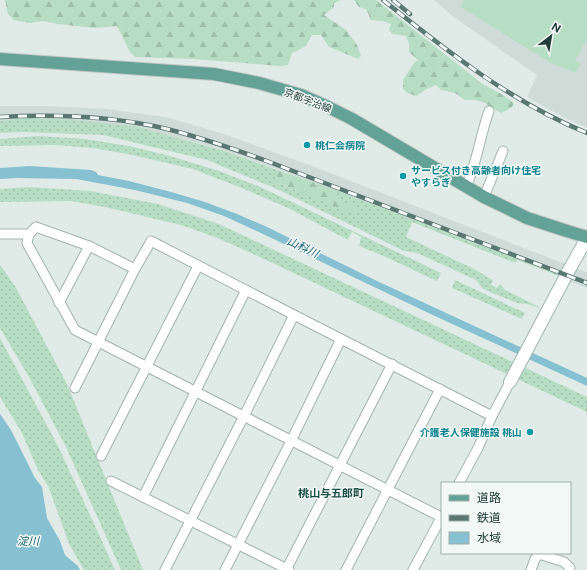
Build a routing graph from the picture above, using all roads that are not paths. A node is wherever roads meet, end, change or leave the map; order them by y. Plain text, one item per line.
1 (0, 59) edge
2 (489, 111) dead end
3 (503, 151) dead end
4 (466, 187) junction
5 (484, 197) junction
6 (0, 234) edge
7 (29, 234) junction
8 (587, 237) edge
9 (89, 246) junction
10 (198, 266) junction
11 (135, 269) junction
12 (246, 290) junction
13 (60, 303) junction
14 (294, 315) junction
15 (341, 338) junction
16 (99, 342) junction
17 (392, 364) junction
18 (147, 367) junction
19 (510, 382) joint
20 (76, 388) dead end
21 (440, 389) junction
22 (196, 392) junction
23 (244, 416) junction
24 (492, 416) junction
25 (291, 440) junction
26 (101, 456) dead end
27 (340, 466) junction
28 (111, 481) dead end
29 (460, 482) edge
30 (388, 490) junction
31 (143, 497) junction
32 (441, 516) edge
33 (441, 519) edge
34 (190, 520) junction
35 (238, 544) junction
36 (559, 557) edge
37 (165, 570) edge
38 (225, 570) edge
39 (287, 570) edge
40 (346, 570) edge
41 (413, 570) edge
42 (531, 570) edge
43 (570, 570) edge

1 - 4 main road, 京都宇治線
2 - 4 street
3 - 5 street
4 - 5 main road, 京都宇治線
5 - 8 main road, 京都宇治線
6 - 7 street
7 - 9 street
7 - 13 street
8 - 19 street
9 - 11 street
9 - 13 street
10 - 11 street
10 - 12 street
10 - 18 street
11 - 16 street
12 - 14 street
12 - 22 street
13 - 16 street
14 - 15 street
14 - 23 street
15 - 17 street
15 - 25 street
16 - 18 street
16 - 20 street
17 - 21 street
17 - 27 street
18 - 22 street
18 - 26 street
19 - 24 street
21 - 24 street
21 - 30 street
22 - 23 street
22 - 31 street
23 - 25 street
23 - 34 street
24 - 29 street
25 - 27 street
25 - 35 street
27 - 30 street
27 - 39 street
28 - 31 street
30 - 32 street
30 - 40 street
31 - 34 street
33 - 41 street
34 - 35 street
34 - 37 street
35 - 38 street
35 - 39 street
36 - 42 street
36 - 43 street

